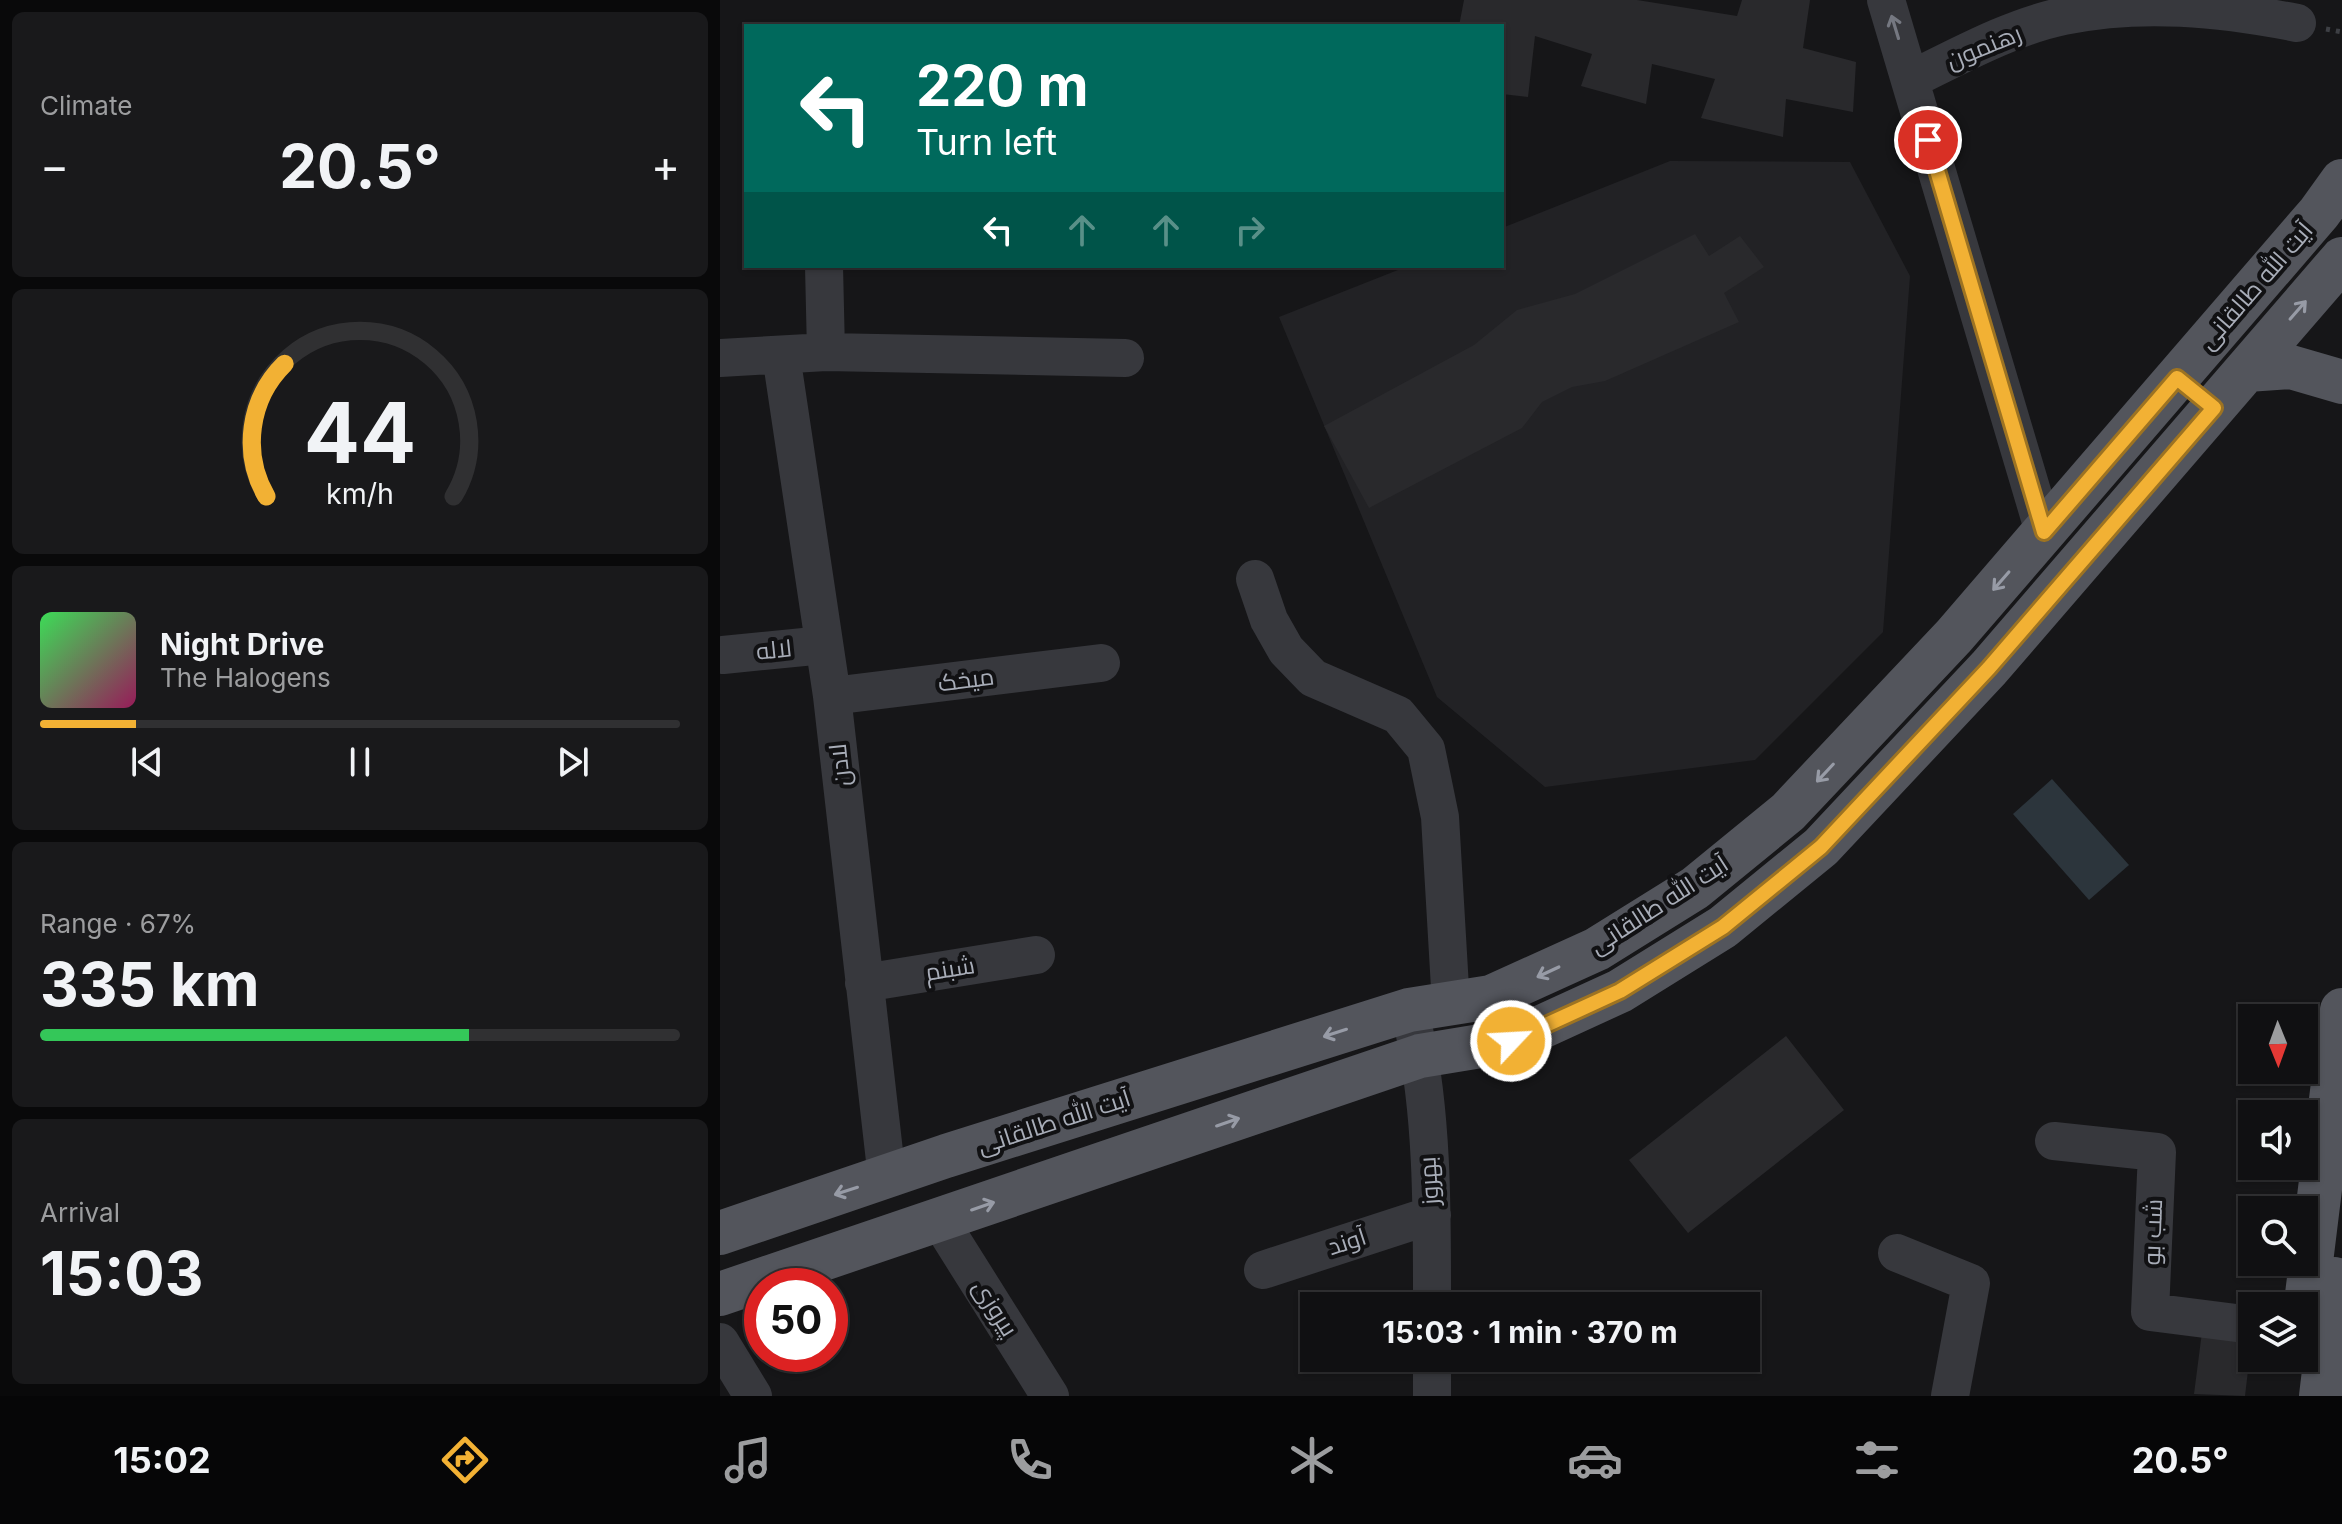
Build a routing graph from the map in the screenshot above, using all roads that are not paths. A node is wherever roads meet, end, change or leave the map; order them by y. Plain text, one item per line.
1 (1886, 0) edge
2 (2297, 23) dead end
3 (1910, 80) junction
4 (2342, 181) edge
5 (2342, 259) edge
6 (824, 268) edge
7 (826, 352) junction
8 (781, 355) junction
9 (720, 358) edge
10 (1125, 358) dead end
11 (2247, 370) junction
12 (2177, 378) junction
13 (2342, 382) edge
14 (2214, 408) junction
15 (2044, 532) junction
16 (1255, 579) dead end
17 (824, 645) junction
18 (723, 655) dead end
19 (1101, 663) dead end
20 (832, 696) junction
21 (1036, 955) dead end
22 (864, 983) junction
23 (1430, 1007) junction
24 (2342, 1010) edge
25 (1420, 1056) junction
26 (2054, 1141) dead end
27 (887, 1178) junction
28 (1432, 1215) junction
29 (940, 1221) junction
30 (2342, 1225) edge
31 (720, 1233) edge
32 (1897, 1253) dead end
33 (1263, 1270) dead end
34 (1432, 1292) edge
35 (2307, 1292) edge
36 (720, 1294) edge
37 (2238, 1323) edge
38 (720, 1342) edge
39 (1432, 1372) edge
40 (2297, 1372) edge
41 (753, 1396) edge
42 (1050, 1396) edge
43 (1432, 1396) edge
44 (1950, 1396) edge
45 (2294, 1396) edge
46 (2321, 1396) edge

3 -> 1 street
2 - 3 street, رهنمون
3 - 15 street
4 - 12 main road, آیت الله طالقانی
11 -> 5 main road, آیت الله طالقانی
6 - 7 street
7 - 8 street
7 - 10 street
8 - 9 street
8 - 17 street, لادن
11 - 13 main road
11 - 14 main road, آیت الله طالقانی
12 - 14 main road
12 - 15 main road, آیت الله طالقانی
14 - 25 main road, آیت الله طالقانی
15 -> 23 main road, آیت الله طالقانی
16 - 23 street, بهروز
17 - 18 street, لاله
17 - 20 street, لادن
19 - 20 street, میخک
20 - 22 street, لادن
21 - 22 street, شبنم
22 - 27 street, لادن
23 - 25 street, بهروز
23 -> 27 main road, آیت الله طالقانی
24 - 35 main road
25 - 28 street, بهروز
29 -> 25 main road, آیت الله طالقانی
26 - 37 street, شب بو
27 -> 31 main road, آیت الله طالقانی
28 - 33 street, آوند
28 - 34 street, بهروز
29 - 36 main road, آیت الله طالقانی
29 - 42 street, پیروزی
30 - 46 main road
32 - 44 street
38 - 41 street
39 - 43 street
40 - 45 main road

